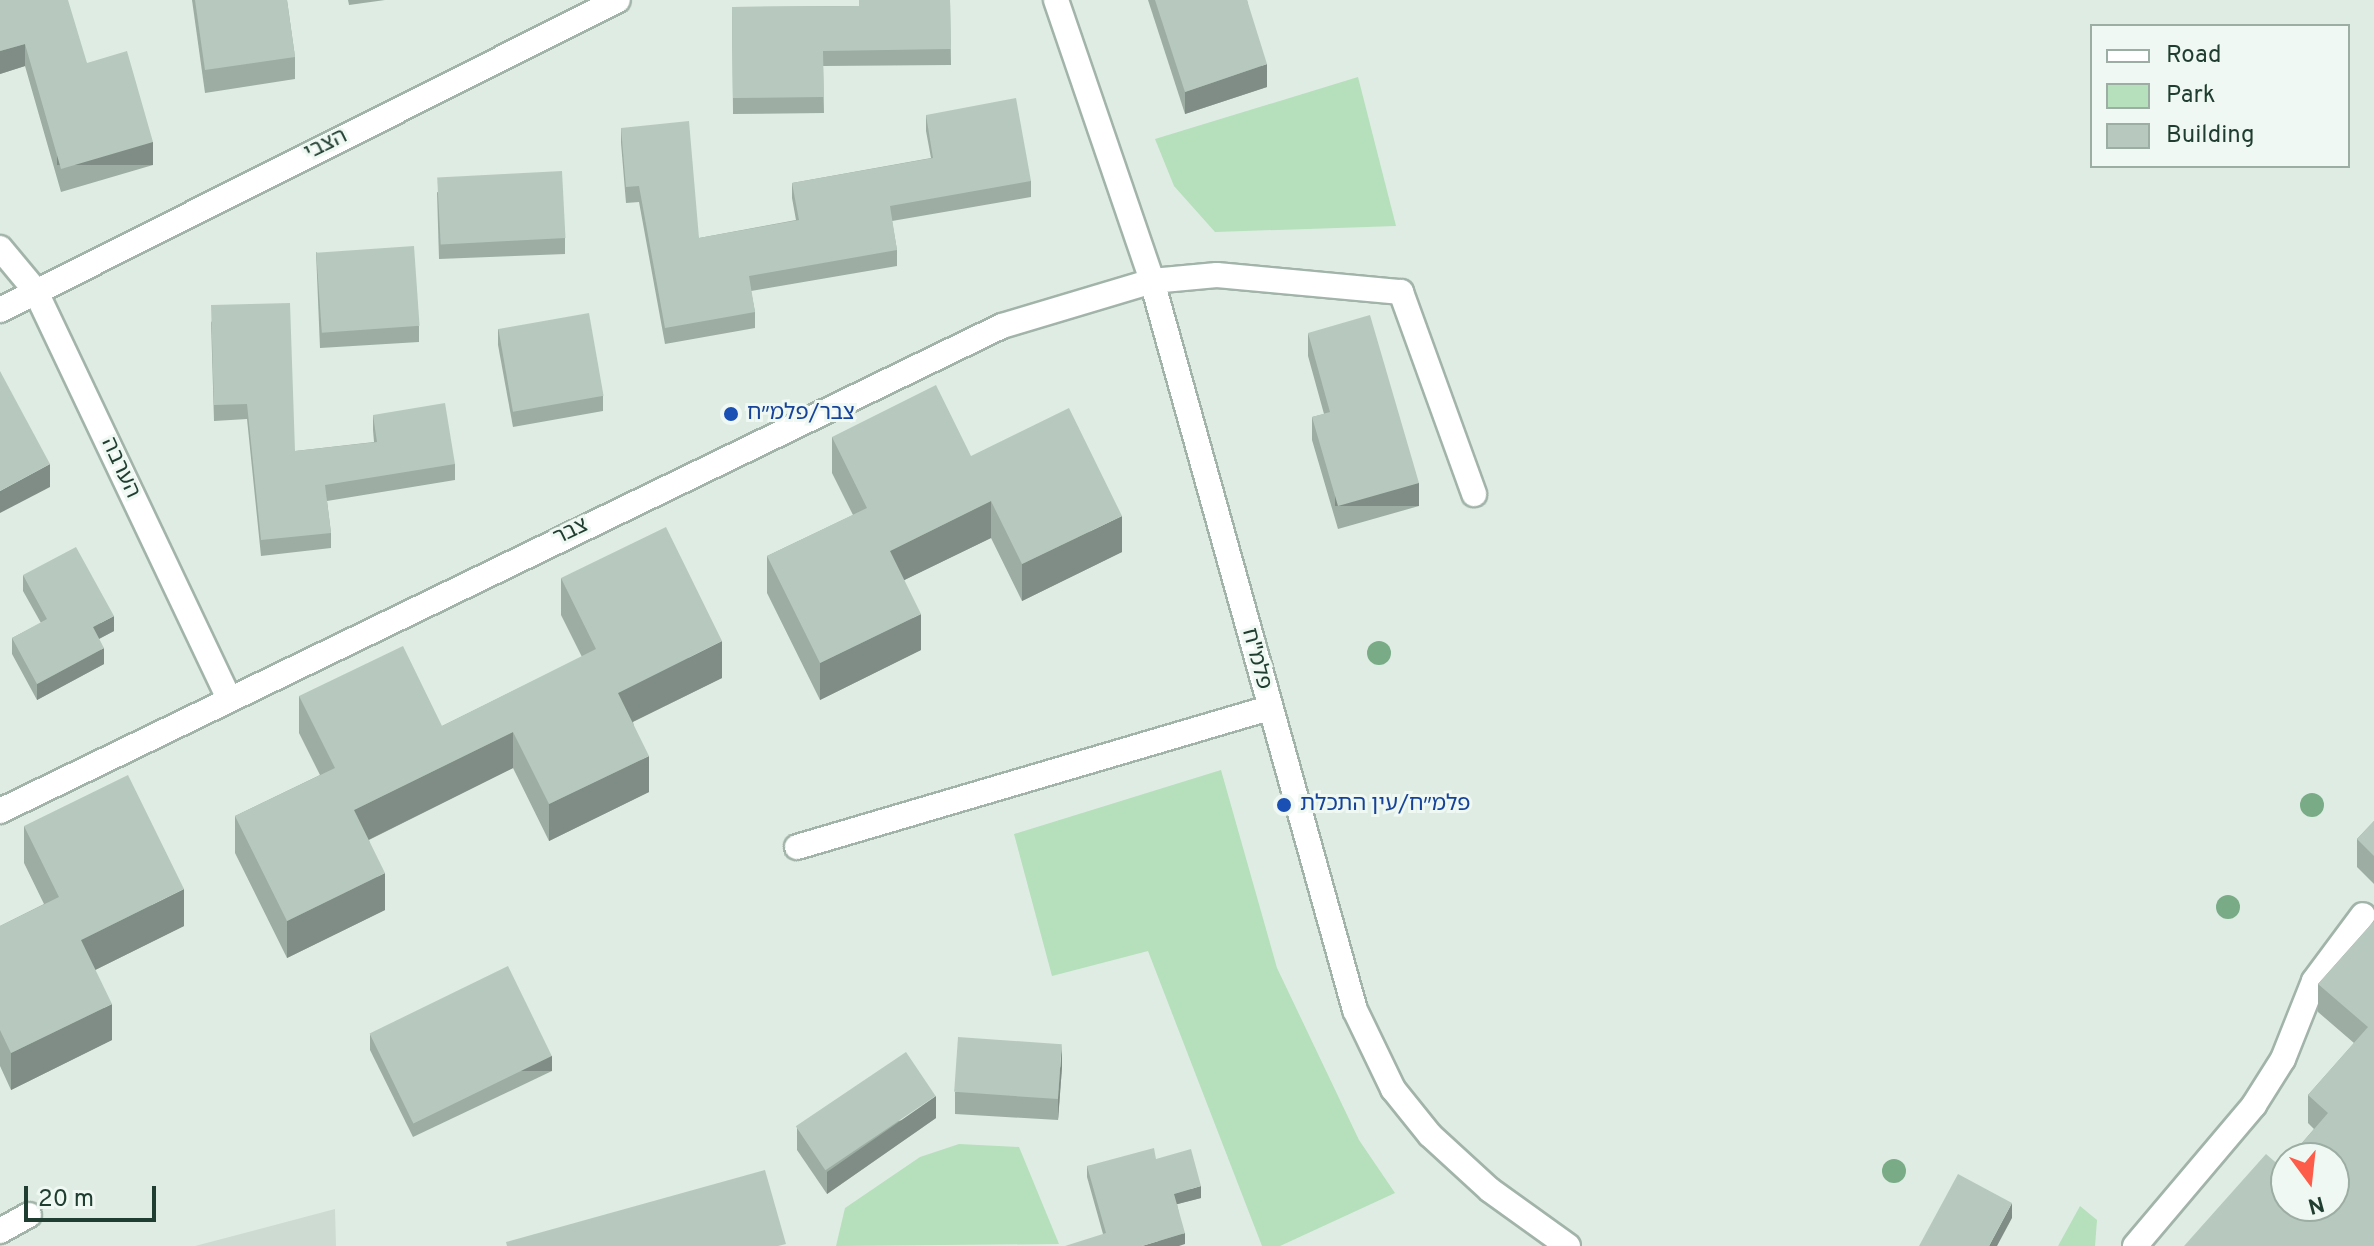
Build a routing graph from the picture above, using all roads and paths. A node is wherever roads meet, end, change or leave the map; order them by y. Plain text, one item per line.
1 (618, 0) edge
2 (1056, 0) edge
3 (0, 248) edge
4 (1152, 281) junction
5 (35, 290) junction
6 (0, 310) edge
7 (1474, 494) dead end
8 (228, 696) junction
9 (1269, 708) junction
10 (0, 811) edge
11 (797, 847) dead end
12 (2363, 915) dead end
13 (29, 1215) dead end
14 (0, 1231) edge
15 (1568, 1246) edge
16 (2135, 1246) edge

1 - 5 street, הצבי
2 - 4 street, פלמ"ח
3 - 5 street, הערבה
4 - 7 street, צבר
4 - 8 street, צבר
4 - 9 street, פלמ"ח
5 - 6 street, הצבי
5 - 8 street, הערבה
8 - 10 street, צבר
9 - 11 street
9 - 15 street, פלמ"ח
12 - 16 street
13 - 14 street

